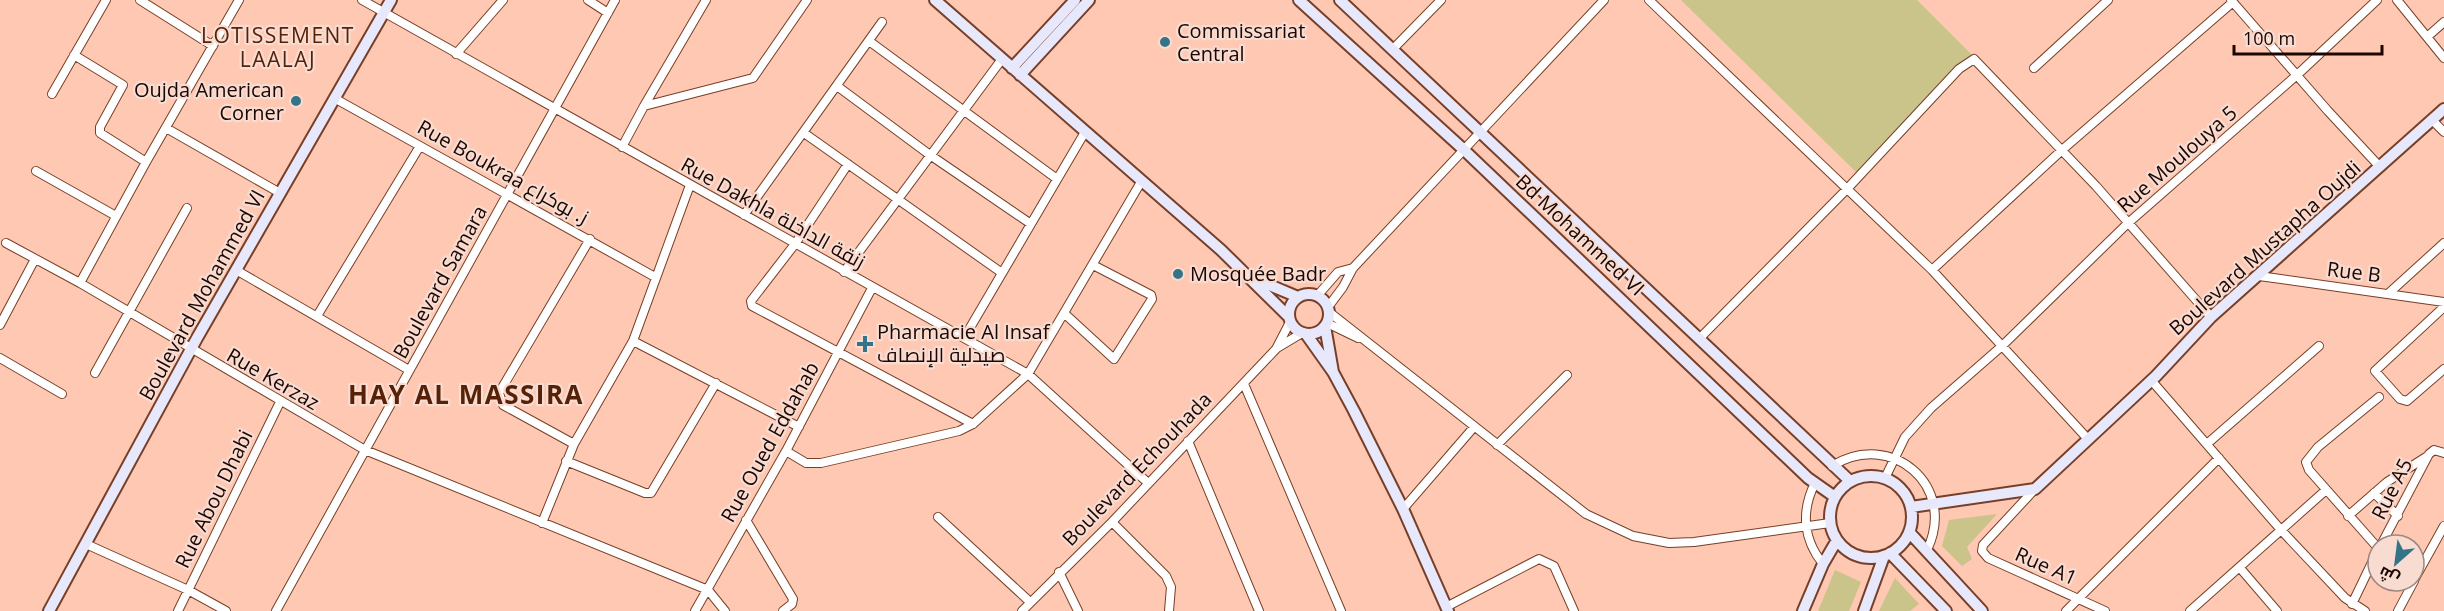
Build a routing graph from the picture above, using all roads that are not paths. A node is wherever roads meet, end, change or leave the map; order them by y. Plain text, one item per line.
1 (106, 0) edge
2 (140, 0) edge
3 (239, 0) edge
4 (362, 0) edge
5 (391, 0) edge
6 (503, 0) edge
7 (588, 0) edge
8 (615, 0) edge
9 (706, 0) edge
10 (934, 0) edge
11 (1075, 0) edge
12 (1089, 0) edge
13 (1299, 0) edge
14 (1340, 0) edge
15 (1441, 0) edge
16 (1604, 0) edge
17 (1649, 0) edge
18 (2108, 0) edge
19 (2377, 0) edge
20 (2397, 0) edge
21 (805, 1) edge
22 (2232, 1) edge
23 (384, 12) junction
24 (608, 13) junction
25 (882, 22) dead end
26 (2444, 22) edge
27 (2427, 37) junction
28 (869, 41) junction
29 (213, 45) junction
30 (1392, 50) junction
31 (456, 54) junction
32 (74, 55) junction
33 (2444, 58) edge
34 (1002, 59) junction
35 (2034, 68) dead end
36 (1016, 71) junction
37 (2297, 75) junction
38 (837, 86) junction
39 (52, 94) dead end
40 (334, 98) junction
41 (644, 106) junction
42 (554, 109) junction
43 (2444, 109) edge
44 (964, 110) junction
45 (2432, 120) junction
46 (166, 128) junction
47 (1480, 130) junction
48 (1086, 132) junction
49 (2444, 132) edge
50 (804, 133) junction
51 (420, 146) junction
52 (622, 147) junction
53 (1463, 149) junction
54 (2062, 150) junction
55 (930, 155) junction
56 (146, 162) junction
57 (848, 164) junction
58 (2380, 167) junction
59 (36, 171) dead end
60 (1057, 179) junction
61 (1141, 182) junction
62 (690, 185) junction
63 (1847, 189) junction
64 (280, 193) junction
65 (507, 194) junction
66 (898, 199) junction
67 (187, 208) dead end
68 (744, 215) junction
69 (116, 216) junction
70 (1031, 224) junction
71 (2127, 224) junction
72 (590, 239) junction
73 (6, 243) dead end
74 (2444, 243) edge
75 (795, 244) junction
76 (35, 259) junction
77 (1093, 265) junction
78 (1353, 268) junction
79 (236, 270) junction
80 (1932, 270) junction
81 (844, 272) junction
82 (1002, 273) junction
83 (2259, 276) junction
84 (655, 277) junction
85 (1251, 278) junction
86 (80, 283) junction
87 (872, 288) junction
88 (2389, 293) junction
89 (1317, 296) junction
90 (1298, 297) junction
91 (2444, 302) edge
92 (2444, 307) edge
93 (129, 313) junction
94 (1065, 314) junction
95 (317, 316) junction
96 (1327, 317) junction
97 (2211, 317) junction
98 (1289, 320) junction
99 (0, 325) edge
100 (1304, 334) junction
101 (964, 338) junction
102 (1699, 339) junction
103 (633, 340) junction
104 (2002, 346) junction
105 (2319, 346) dead end
106 (1276, 349) junction
107 (190, 350) junction
108 (838, 353) junction
109 (0, 358) edge
110 (2444, 369) edge
111 (409, 370) junction
112 (1333, 372) junction
113 (95, 373) dead end
114 (1028, 374) junction
115 (1567, 375) dead end
116 (2151, 380) junction
117 (716, 382) junction
118 (1244, 384) junction
119 (62, 394) dead end
120 (2379, 397) dead end
121 (280, 402) junction
122 (973, 424) junction
123 (799, 427) junction
124 (1474, 427) junction
125 (2087, 438) junction
126 (1188, 441) junction
127 (2208, 443) junction
128 (574, 444) junction
129 (1497, 445) junction
130 (365, 450) junction
131 (786, 451) junction
132 (2444, 453) edge
133 (2426, 457) junction
134 (1895, 458) junction
135 (2219, 458) junction
136 (566, 461) junction
137 (1832, 466) junction
138 (1885, 478) junction
139 (1850, 481) junction
140 (1147, 482) junction
141 (1815, 483) junction
142 (2036, 489) junction
143 (2326, 490) junction
144 (2374, 494) junction
145 (1835, 497) junction
146 (1934, 506) junction
147 (1911, 507) junction
148 (1403, 509) junction
149 (2349, 516) junction
150 (2398, 516) junction
151 (938, 517) dead end
152 (746, 520) junction
153 (1112, 522) junction
154 (542, 523) junction
155 (1830, 523) junction
156 (2444, 526) edge
157 (1806, 528) junction
158 (2281, 530) junction
159 (1909, 532) junction
160 (2388, 533) edge
161 (2366, 536) edge
162 (1837, 540) junction
163 (86, 544) junction
164 (1983, 545) joint
165 (1928, 550) junction
166 (1887, 554) junction
167 (2426, 559) edge
168 (1823, 564) junction
169 (2240, 568) junction
170 (1059, 572) junction
171 (2366, 575) edge
172 (188, 590) junction
173 (708, 590) junction
174 (2408, 593) edge
175 (2078, 599) junction
176 (1030, 602) junction
177 (2352, 604) junction
178 (1447, 609) edge
179 (49, 611) edge
180 (178, 611) edge
181 (226, 611) edge
182 (276, 611) edge
183 (695, 611) edge
184 (725, 611) edge
185 (783, 611) edge
186 (1022, 611) edge
187 (1078, 611) edge
188 (1169, 611) edge
189 (1260, 611) edge
190 (1341, 611) edge
191 (1574, 611) edge
192 (1803, 611) edge
193 (1864, 611) edge
194 (1946, 611) edge
195 (1982, 611) edge
196 (2066, 611) edge
197 (2105, 611) edge
198 (2190, 611) edge
199 (2277, 611) edge
200 (2365, 611) edge
201 (2398, 611) edge

1 - 32 street
2 - 29 street
3 - 29 street
4 - 23 street, Rue Dakhla زنقة الداخلة
5 - 23 street, Boulevard Mohammed VI
6 - 31 street
7 - 24 street
8 - 24 street, Boulevard Samara
9 - 41 street
10 - 34 street
11 - 36 street
12 - 36 street
13 - 53 street, Bd Mohammed VI
14 - 30 street, Bd Mohammed VI
15 - 30 street
16 - 47 street
17 - 63 street
18 - 35 street
19 - 37 street, Rue Moulouya 5
20 - 27 street
21 - 41 street
22 - 37 street
22 - 54 street
23 - 31 street, Rue Dakhla زنقة الداخلة
23 - 40 street, Boulevard Mohammed VI
24 - 42 street, Boulevard Samara
25 - 28 street
26 - 27 street
27 - 33 street
28 - 38 street
28 - 44 street
29 - 46 street
30 - 47 street, Bd Mohammed VI
31 - 42 street, Rue Dakhla زنقة الداخلة
32 - 39 street
32 - 56 street
34 - 36 street
34 - 44 street
36 - 48 street
37 - 58 street
37 - 71 street, Rue Moulouya 5
38 - 50 street
38 - 55 street
40 - 51 street, Rue Boukraa ز. بوكراع
40 - 64 street, Boulevard Mohammed VI
41 - 52 street
42 - 52 street, Rue Dakhla زنقة الداخلة
42 - 65 street, Boulevard Samara
43 - 45 street, Boulevard Mustapha Oujdi
44 - 55 street
44 - 60 street
45 - 49 street
45 - 58 street, Boulevard Mustapha Oujdi
46 - 56 street
46 - 64 street
47 - 53 street
47 - 102 street, Bd Mohammed VI
48 - 60 street
48 - 61 street
50 - 57 street
50 - 68 street
51 - 65 street, Rue Boukraa ز. بوكراع
51 - 95 street
52 - 62 street, Rue Dakhla زنقة الداخلة
53 - 78 street
53 - 141 street, Bd Mohammed VI
54 - 63 street
54 - 71 street
54 - 80 street
55 - 66 street
55 - 70 street
56 - 69 street
57 - 66 street
57 - 75 street
58 - 83 street, Boulevard Mustapha Oujdi
59 - 69 street
60 - 70 street
61 - 77 street
61 - 85 street
62 - 68 street, Rue Dakhla زنقة الداخلة
62 - 84 street
63 - 80 street
63 - 102 street
64 - 79 street, Boulevard Mohammed VI
65 - 72 street, Rue Boukraa ز. بوكراع
65 - 111 street, Boulevard Samara
66 - 81 street
66 - 82 street
67 - 93 street
68 - 75 street, Rue Dakhla زنقة الداخلة
69 - 86 street
70 - 82 street
71 - 97 street
71 - 104 street, Rue Moulouya 5
72 - 84 street, Rue Boukraa ز. بوكراع
72 - 128 street
73 - 76 street, Rue Kerzaz
74 - 88 street
75 - 81 street, Rue Dakhla زنقة الداخلة
75 - 108 street
76 - 86 street, Rue Kerzaz
76 - 99 street
77 - 94 street
77 - 94 street
78 - 89 street
78 - 96 street
79 - 95 street
79 - 107 street, Boulevard Mohammed VI
80 - 104 street
81 - 87 street, Rue Dakhla زنقة الداخلة
82 - 101 street
83 - 88 street, Rue B
83 - 97 street, Boulevard Mustapha Oujdi
84 - 103 street
85 - 90 street
85 - 98 street
86 - 93 street, Rue Kerzaz
87 - 101 street, Rue Dakhla زنقة الداخلة
87 - 108 street, Rue Oued Eddahab
88 - 91 street, Rue B
89 - 90 street
89 - 96 street
90 - 98 street
92 - 110 street
93 - 107 street, Rue Kerzaz
93 - 113 street
94 - 114 street
95 - 111 street
96 - 100 street
96 - 112 street
96 - 124 street
97 - 116 street, Boulevard Mustapha Oujdi
98 - 100 street
98 - 106 street, Boulevard Echouhada
100 - 106 street, Boulevard Echouhada
100 - 112 street
101 - 114 street, Rue Dakhla زنقة الداخلة
102 - 137 street, Bd Mohammed VI
103 - 117 street
103 - 128 street
104 - 125 street
104 - 134 street, Rue Moulouya 5
105 - 127 street
106 - 118 street, Boulevard Echouhada
107 - 121 street, Rue Kerzaz
107 - 163 street, Boulevard Mohammed VI
108 - 122 street
108 - 123 street, Rue Oued Eddahab
109 - 119 street
111 - 130 street, Boulevard Samara
112 - 148 street
114 - 122 street
114 - 140 street, Rue Dakhla زنقة الداخلة
115 - 129 street
116 - 125 street, Boulevard Mustapha Oujdi
116 - 127 street
117 - 123 street
117 - 136 street
118 - 126 street, Boulevard Echouhada
118 - 190 street
120 - 143 street
121 - 130 street, Rue Kerzaz
121 - 172 street, Rue Abou Dhabi
122 - 131 street
123 - 131 street, Rue Oued Eddahab
124 - 129 street
124 - 148 street
125 - 142 street, Boulevard Mustapha Oujdi
126 - 140 street, Boulevard Echouhada
126 - 189 street
127 - 135 street
128 - 136 street
129 - 157 street
130 - 154 street, Rue Kerzaz
130 - 182 street, Boulevard Samara
131 - 152 street, Rue Oued Eddahab
132 - 133 street, Rue A5
133 - 144 street
133 - 150 street, Rue A5
134 - 137 street
134 - 138 street, Rue Moulouya 5
134 - 146 street
135 - 158 street
135 - 175 street
136 - 154 street
137 - 139 street, Bd Mohammed VI
138 - 139 street
138 - 147 street
139 - 145 street
140 - 153 street, Boulevard Echouhada
141 - 145 street, Bd Mohammed VI
141 - 157 street
142 - 146 street
142 - 164 street, Boulevard Mustapha Oujdi
143 - 149 street
143 - 158 street
144 - 149 street
144 - 150 street
145 - 155 street
146 - 147 street
146 - 165 street
147 - 159 street
148 - 178 street
149 - 161 street
150 - 160 street, Rue A5
151 - 176 street
152 - 173 street, Rue Oued Eddahab
152 - 185 street
153 - 170 street, Boulevard Echouhada
153 - 188 street
154 - 173 street, Rue Kerzaz
155 - 157 street
155 - 162 street
156 - 167 street
157 - 168 street
158 - 169 street
158 - 177 street
159 - 165 street
159 - 166 street
162 - 166 street
162 - 168 street
163 - 172 street
163 - 179 street, Boulevard Mohammed VI
164 - 175 street, Rue A1
165 - 195 street
166 - 193 street
166 - 194 street
168 - 192 street
169 - 198 street
169 - 199 street
170 - 176 street, Boulevard Echouhada
170 - 187 street
171 - 177 street, Rue A5
172 - 180 street, Rue Abou Dhabi
172 - 181 street
173 - 183 street, Rue Oued Eddahab
173 - 184 street
174 - 201 street
175 - 196 street
175 - 197 street, Rue A1
176 - 186 street, Boulevard Echouhada
177 - 200 street
178 - 191 street

